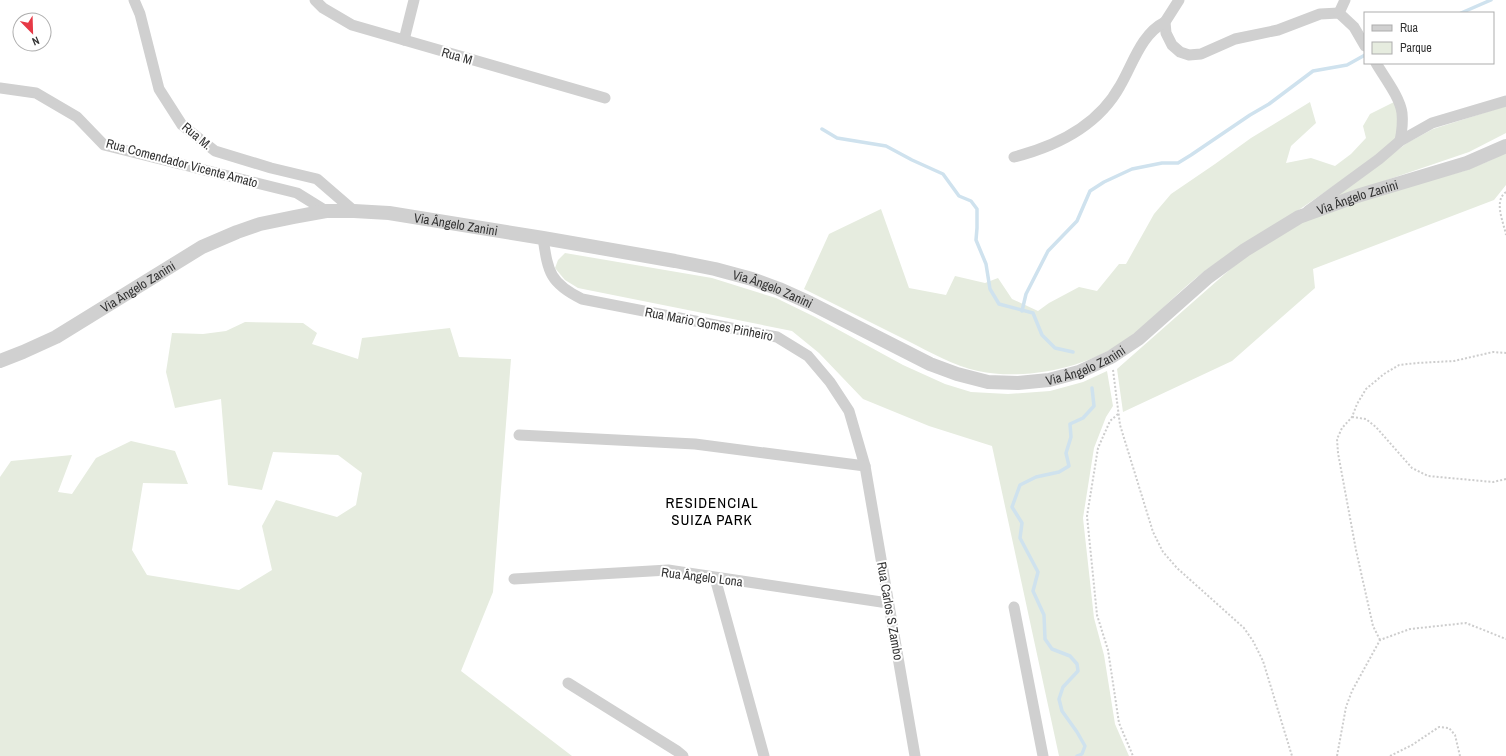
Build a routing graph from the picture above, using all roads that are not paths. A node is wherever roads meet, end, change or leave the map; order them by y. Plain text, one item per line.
1 (134, 0) edge
2 (315, 0) edge
3 (414, 0) edge
4 (1179, 0) edge
5 (1345, 0) edge
6 (1339, 12) junction
7 (1165, 22) junction
8 (404, 40) junction
9 (1364, 44) edge
10 (1377, 64) edge
11 (0, 88) edge
12 (605, 98) dead end
13 (1506, 101) edge
14 (1400, 141) junction
15 (1506, 146) edge
16 (1014, 157) dead end
17 (326, 211) junction
18 (354, 211) junction
19 (1299, 217) junction
20 (543, 238) junction
21 (0, 361) edge
22 (519, 435) dead end
23 (864, 466) junction
24 (715, 578) junction
25 (514, 580) dead end
26 (888, 603) junction
27 (1014, 607) dead end
28 (568, 683) dead end
29 (683, 756) edge
30 (764, 756) edge
31 (915, 756) edge
32 (1043, 756) edge

1 - 18 street, Rua M.
2 - 8 street, Rua M
3 - 8 street
4 - 7 street
5 - 6 street
6 - 7 street
6 - 9 street
7 - 16 street
8 - 12 street, Rua M
10 - 14 street
11 - 17 street, Rua Comendador Vicente Amato
13 - 14 street
14 - 19 street
15 - 19 street, Via Ângelo Zanini
17 - 18 street, Via Ângelo Zanini
17 - 21 street, Via Ângelo Zanini
18 - 20 street, Via Ângelo Zanini
19 - 20 street, Via Ângelo Zanini
20 - 23 street, Rua Mario Gomes Pinheiro
22 - 23 street
23 - 26 street, Rua Carlos S Zambo
24 - 25 street, Rua Ângelo Lona
24 - 26 street, Rua Ângelo Lona
24 - 30 street
26 - 31 street, Rua Carlos S Zambo
27 - 32 street
28 - 29 street

